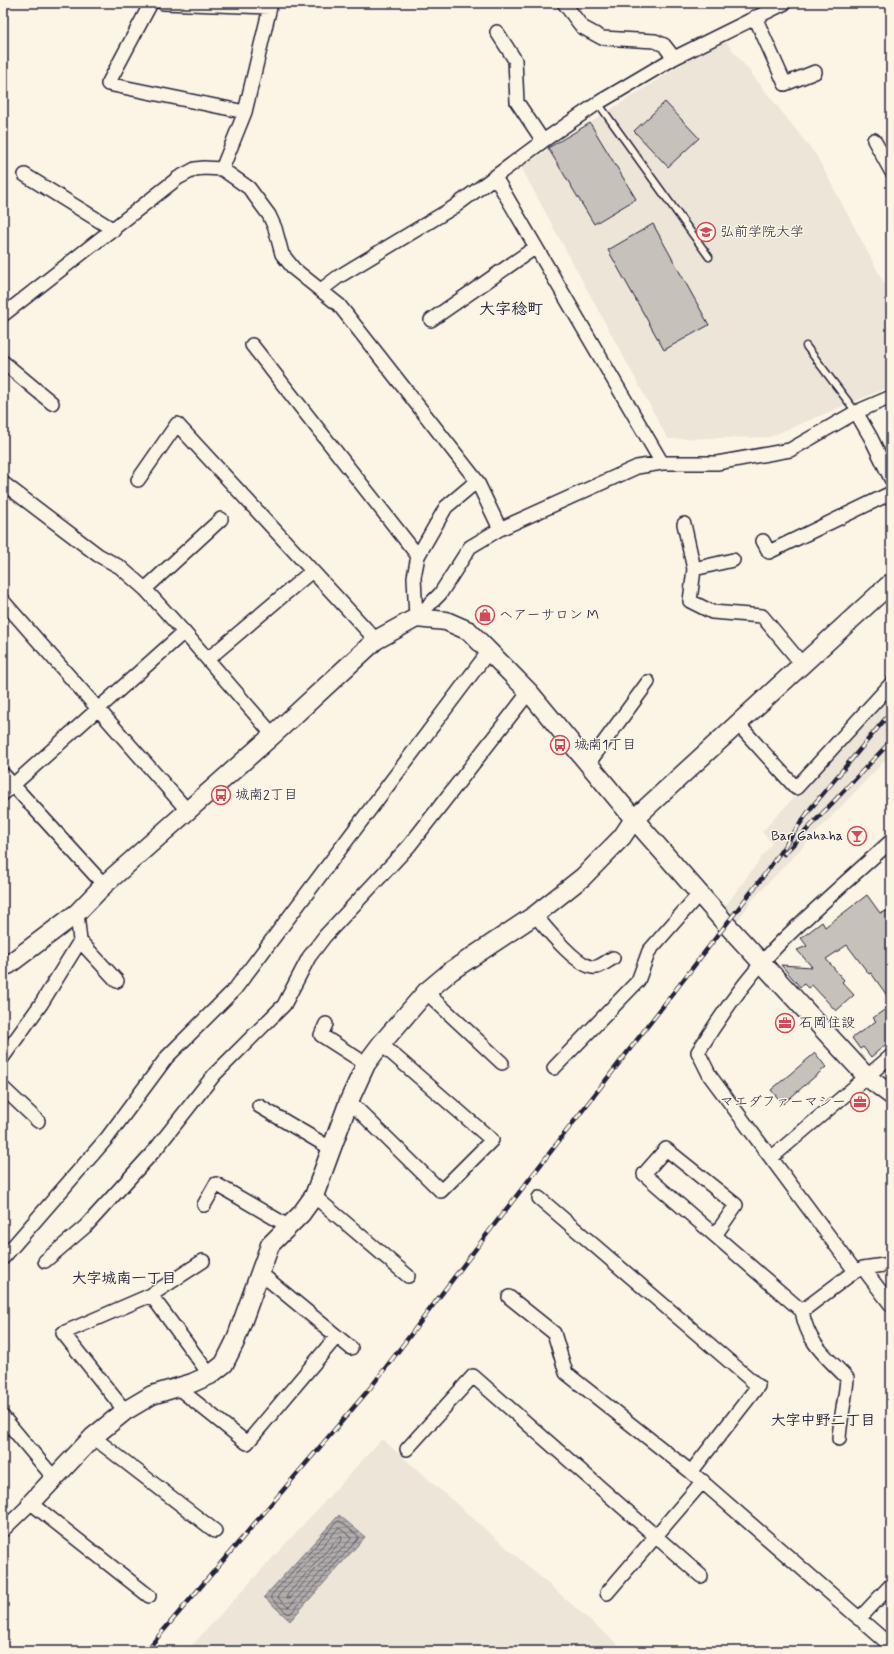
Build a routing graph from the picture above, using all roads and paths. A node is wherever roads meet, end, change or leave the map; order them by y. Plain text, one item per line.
1 (151, 3) edge
2 (163, 3) edge
3 (564, 3) edge
4 (785, 3) edge
5 (271, 5) edge
6 (755, 17) junction
7 (497, 32) dead end
8 (674, 58) junction
9 (815, 72) dead end
10 (598, 103) junction
11 (245, 112) junction
12 (874, 140) dead end
13 (543, 141) junction
14 (222, 169) junction
15 (891, 171) edge
16 (25, 175) dead end
17 (495, 177) junction
18 (114, 230) junction
19 (536, 246) junction
20 (709, 257) dead end
21 (321, 290) junction
22 (3, 315) edge
23 (431, 320) dead end
24 (252, 345) dead end
25 (806, 346) dead end
26 (3, 362) edge
27 (891, 397) edge
28 (52, 403) dead end
29 (856, 412) junction
30 (662, 463) junction
31 (891, 479) edge
32 (138, 480) dead end
33 (477, 481) junction
34 (3, 483) edge
35 (891, 493) edge
36 (221, 519) dead end
37 (684, 524) dead end
38 (500, 530) junction
39 (763, 541) dead end
40 (418, 556) junction
41 (733, 560) dead end
42 (694, 569) junction
43 (312, 571) junction
44 (891, 583) edge
45 (145, 589) junction
46 (3, 601) edge
47 (416, 618) junction
48 (184, 632) junction
49 (376, 640) junction
50 (489, 651) junction
51 (208, 659) junction
52 (802, 664) junction
53 (648, 682) dead end
54 (891, 684) edge
55 (529, 692) junction
56 (97, 708) junction
57 (737, 723) junction
58 (273, 735) junction
59 (588, 764) junction
60 (3, 774) edge
61 (8, 789) edge
62 (187, 810) junction
63 (634, 819) junction
64 (891, 841) edge
65 (104, 885) junction
66 (699, 894) junction
67 (77, 913) junction
68 (535, 915) junction
69 (80, 941) junction
70 (613, 958) dead end
71 (763, 963) junction
72 (3, 965) edge
73 (117, 981) dead end
74 (426, 992) junction
75 (326, 1024) dead end
76 (381, 1044) junction
77 (891, 1056) edge
78 (3, 1057) edge
79 (502, 1062) dead end
80 (366, 1064) junction
81 (554, 1068) dead end
82 (867, 1077) junction
83 (3, 1088) edge
84 (891, 1095) edge
85 (350, 1101) junction
86 (260, 1106) dead end
87 (38, 1121) dead end
88 (332, 1149) junction
89 (771, 1158) junction
90 (314, 1196) junction
91 (539, 1198) dead end
92 (204, 1205) dead end
93 (288, 1226) junction
94 (716, 1234) junction
95 (3, 1258) edge
96 (45, 1261) dead end
97 (203, 1261) dead end
98 (891, 1264) edge
99 (859, 1270) junction
100 (259, 1272) junction
101 (408, 1276) dead end
102 (151, 1296) junction
103 (509, 1296) dead end
104 (891, 1305) edge
105 (802, 1311) junction
106 (337, 1336) junction
107 (351, 1348) dead end
108 (210, 1374) junction
109 (178, 1388) junction
110 (125, 1411) junction
111 (3, 1417) edge
112 (93, 1437) junction
113 (839, 1439) dead end
114 (407, 1448) dead end
115 (691, 1472) junction
116 (54, 1478) junction
117 (703, 1482) junction
118 (31, 1503) junction
119 (3, 1530) edge
120 (215, 1531) dead end
121 (657, 1536) junction
122 (701, 1576) dead end
123 (891, 1585) edge
124 (607, 1593) dead end
125 (149, 1596) dead end
126 (859, 1619) junction
127 (891, 1646) edge

1 - 11 street
2 - 5 street
3 - 8 street
4 - 6 street
5 - 11 street
6 - 8 street
6 - 9 street
7 - 13 street
8 - 10 street
10 - 13 street
10 - 20 lane
11 - 14 street
12 - 15 street
13 - 17 street
14 - 18 street
14 - 21 street
16 - 18 street
17 - 19 street
17 - 21 street
18 - 22 street
19 - 23 street
19 - 30 street
21 - 33 street
24 - 40 street
25 - 29 lane
26 - 28 street
27 - 29 street
29 - 30 street
29 - 31 street
30 - 38 street
32 - 43 street
33 - 38 street
33 - 40 street
34 - 45 street
35 - 39 street
36 - 45 street
37 - 42 street
38 - 47 street
40 - 47 street
41 - 42 street
42 - 52 street
43 - 49 street
43 - 51 street
44 - 52 street
45 - 48 street
46 - 56 street
47 - 49 street
47 - 50 street
48 - 51 street
48 - 56 street
49 - 58 street
50 - 55 street
50 - 95 street
51 - 58 street
52 - 57 street
53 - 59 street
54 - 57 street
55 - 59 street
55 - 96 street
56 - 61 street
56 - 62 street
57 - 63 street
58 - 62 street
59 - 63 street
60 - 61 street
61 - 65 street
62 - 65 street
63 - 66 street
63 - 68 street
64 - 71 street
65 - 67 street
66 - 71 street
66 - 81 street
67 - 69 street
67 - 72 street
68 - 70 street
68 - 74 street
69 - 73 street
69 - 78 street
71 - 82 street
71 - 89 street
74 - 76 street
74 - 79 street
75 - 80 street
76 - 80 street
76 - 85 street
77 - 82 street
80 - 85 street
82 - 84 street
82 - 89 street
83 - 87 street
85 - 88 street
86 - 88 street
88 - 90 street
89 - 99 street
90 - 93 street
90 - 101 street
91 - 115 street
92 - 93 street
93 - 100 street
94 - 94 street
94 - 105 street
97 - 102 street
98 - 99 street
99 - 104 street
99 - 105 street
100 - 106 street
100 - 108 street
102 - 108 street
102 - 110 street
103 - 115 street
105 - 113 street
106 - 107 street
106 - 109 street
108 - 109 street
109 - 110 street
110 - 112 street
111 - 116 street
112 - 116 street
112 - 120 street
114 - 121 street
115 - 117 street
116 - 118 street
117 - 121 street
117 - 126 street
118 - 119 street
118 - 125 street
121 - 122 street
121 - 124 street
123 - 126 street
126 - 127 street

